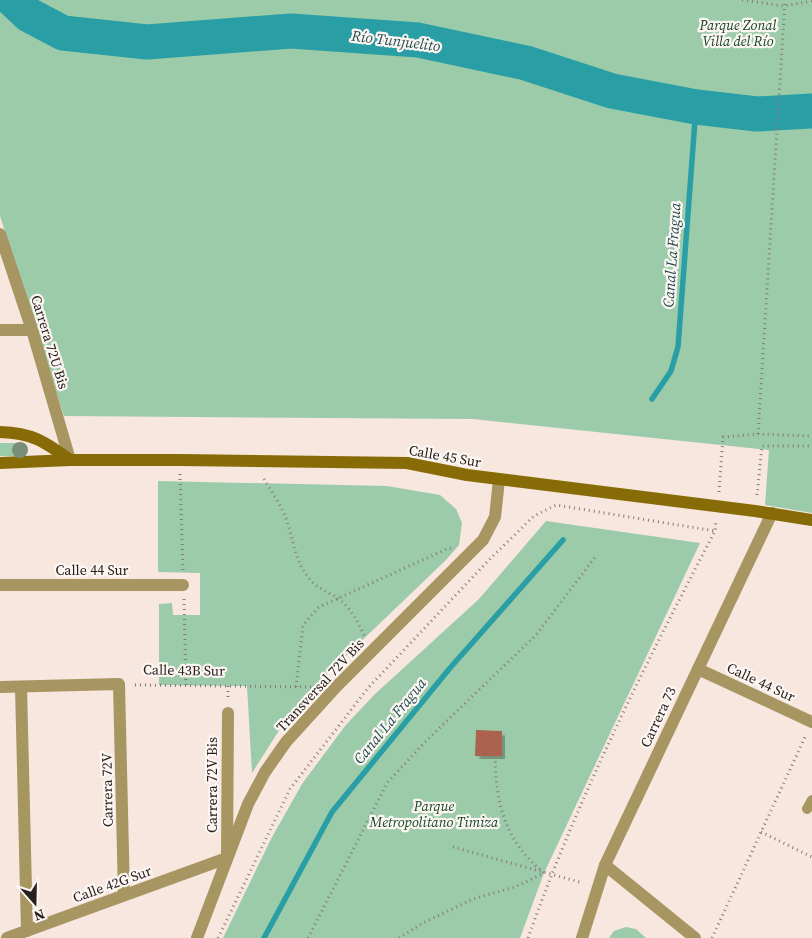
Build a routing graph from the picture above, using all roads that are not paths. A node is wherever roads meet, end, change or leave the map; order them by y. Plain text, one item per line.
1 (1, 238) edge
2 (0, 330) edge
3 (32, 330) junction
4 (0, 432) edge
5 (70, 460) junction
6 (0, 463) edge
7 (499, 480) junction
8 (772, 513) junction
9 (812, 520) edge
10 (0, 585) edge
11 (183, 585) dead end
12 (698, 669) junction
13 (22, 687) junction
14 (0, 688) edge
15 (228, 713) dead end
16 (810, 727) edge
17 (227, 858) junction
18 (605, 865) junction
19 (124, 895) junction
20 (27, 931) junction
21 (7, 938) edge
22 (197, 938) edge
23 (582, 938) edge
24 (695, 938) edge

1 - 3 street, Carrera 72U Bis
2 - 3 street
3 - 5 street, Carrera 72U Bis
4 - 5 street
5 - 6 street, Calle 45 Sur
5 - 7 street, Calle 45 Sur
7 - 8 street, Calle 45 Sur
7 - 17 street, Transversal 72V Bis
8 - 9 street, Calle 45 Sur
8 - 12 street, Carrera 73
10 - 11 street, Calle 44 Sur
12 - 16 street, Calle 44 Sur
12 - 18 street, Carrera 73
13 - 14 street
13 - 19 street, Carrera 72V
13 - 20 street
15 - 17 street, Carrera 72V Bis
17 - 19 street, Calle 42G Sur
17 - 22 street, Transversal 72V Bis
18 - 23 street, Carrera 73
18 - 24 street
19 - 20 street, Calle 42G Sur
20 - 21 street, Calle 42G Sur

